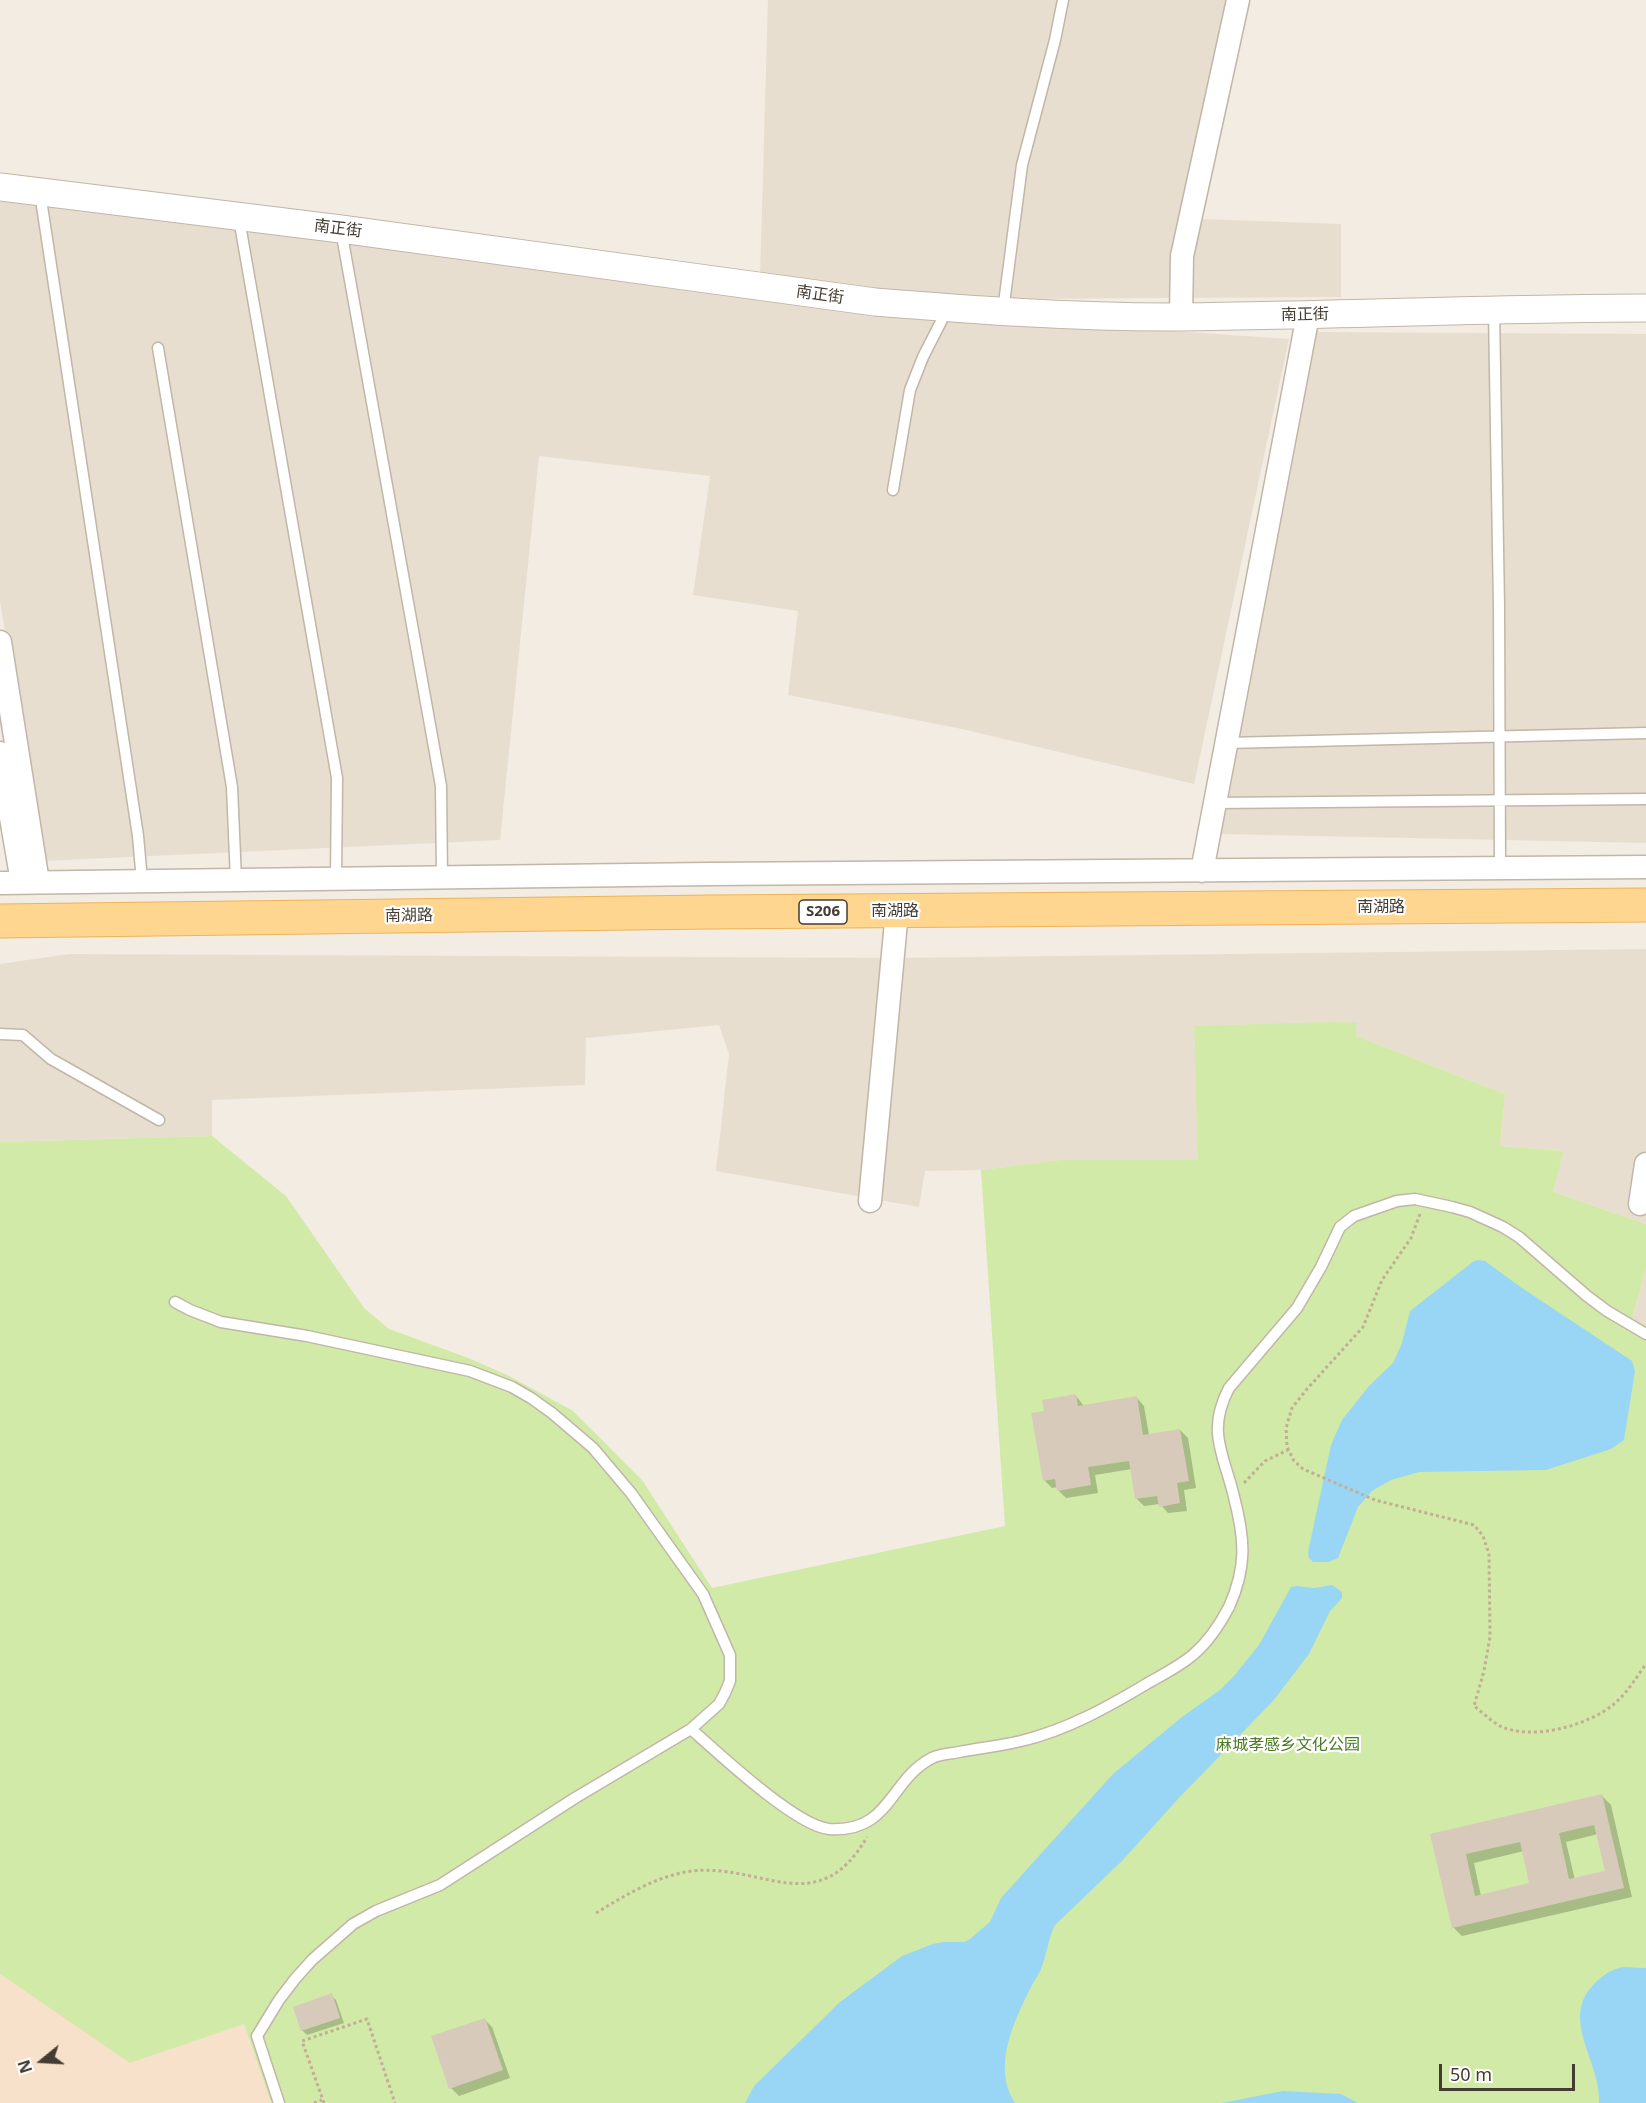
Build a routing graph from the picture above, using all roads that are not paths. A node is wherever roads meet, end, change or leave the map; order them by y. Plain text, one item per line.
1 (1063, 0) edge
2 (1238, 0) edge
3 (0, 187) edge
4 (40, 192) junction
5 (238, 216) junction
6 (341, 229) junction
7 (948, 308) junction
8 (1646, 308) edge
9 (1494, 311) junction
10 (1003, 312) junction
11 (1308, 315) junction
12 (1182, 316) junction
13 (158, 348) dead end
14 (893, 490) dead end
15 (0, 642) edge
16 (1646, 733) edge
17 (1500, 736) junction
18 (1226, 743) junction
19 (0, 753) edge
20 (1646, 799) edge
21 (1500, 800) junction
22 (1215, 803) junction
23 (1646, 867) edge
24 (1500, 868) junction
25 (1202, 871) junction
26 (442, 877) junction
27 (336, 879) junction
28 (236, 880) junction
29 (142, 881) junction
30 (1646, 885) edge
31 (15, 887) edge
32 (1646, 905) edge
33 (897, 911) junction
34 (0, 921) edge
35 (0, 1034) edge
36 (159, 1120) dead end
37 (1646, 1171) edge
38 (870, 1201) dead end
39 (1640, 1204) dead end
40 (175, 1302) dead end
41 (1646, 1334) edge
42 (691, 1729) junction
43 (279, 2103) edge

1 - 10 lane
2 - 12 street
3 - 4 street, 南正街
4 - 5 street, 南正街
4 - 29 lane
5 - 6 street, 南正街
5 - 27 lane
6 - 7 street, 南正街
6 - 26 lane
7 - 10 street, 南正街
7 - 14 lane
8 - 9 street, 南正街
9 - 11 street, 南正街
9 - 17 lane
10 - 12 street, 南正街
11 - 12 street, 南正街
11 - 18 street
13 - 28 lane
15 - 31 street
16 - 17 lane
17 - 18 lane
17 - 21 lane
18 - 22 street
19 - 31 street
20 - 21 lane
21 - 22 lane
21 - 24 lane
22 - 25 street
23 - 24 street
24 - 25 street
25 - 26 street
26 - 27 street
27 - 28 street
28 - 29 street
29 - 31 street
30 - 31 main road, 南湖路 / S206
32 - 33 main road, 南湖路 / S206
33 - 34 main road, 南湖路 / S206
33 - 38 street
35 - 36 lane
37 - 39 street
40 - 42 lane
41 - 42 lane
42 - 43 lane

